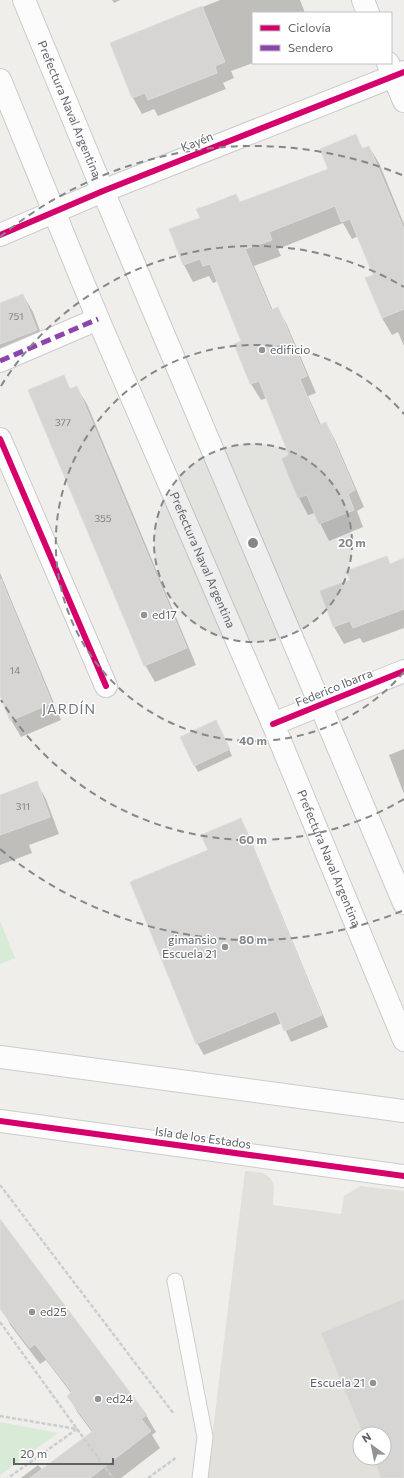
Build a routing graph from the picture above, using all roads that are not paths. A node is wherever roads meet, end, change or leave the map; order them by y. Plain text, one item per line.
1 (24, 0) edge
2 (363, 0) edge
3 (368, 12) edge
4 (395, 70) edge
5 (0, 80) edge
6 (404, 101) edge
7 (103, 191) junction
8 (54, 212) junction
9 (0, 235) edge
10 (98, 319) junction
11 (0, 361) edge
12 (0, 439) edge
13 (404, 671) edge
14 (106, 686) dead end
15 (321, 706) junction
16 (273, 724) junction
17 (404, 903) edge
18 (404, 1040) edge
19 (0, 1057) edge
20 (404, 1111) edge
21 (0, 1121) edge
22 (404, 1176) edge
23 (175, 1281) dead end
24 (200, 1478) edge

1 - 7 main road, Prefectura Naval Argentina
2 - 3 main road
4 - 6 main road
4 - 7 main road, Kayén
5 - 8 main road, Prefectura Naval Argentina
7 - 8 main road, Kayén
7 - 15 main road, Prefectura Naval Argentina
8 - 9 main road, Kayén
8 - 10 main road, Prefectura Naval Argentina
10 - 11 main road
10 - 16 main road, Prefectura Naval Argentina
12 - 14 main road
13 - 15 main road, Federico Ibarra
15 - 16 main road, Federico Ibarra
15 - 17 main road, Prefectura Naval Argentina
16 - 18 main road, Prefectura Naval Argentina
19 - 20 main road
21 - 22 main road, Isla de los Estados
23 - 24 lane

